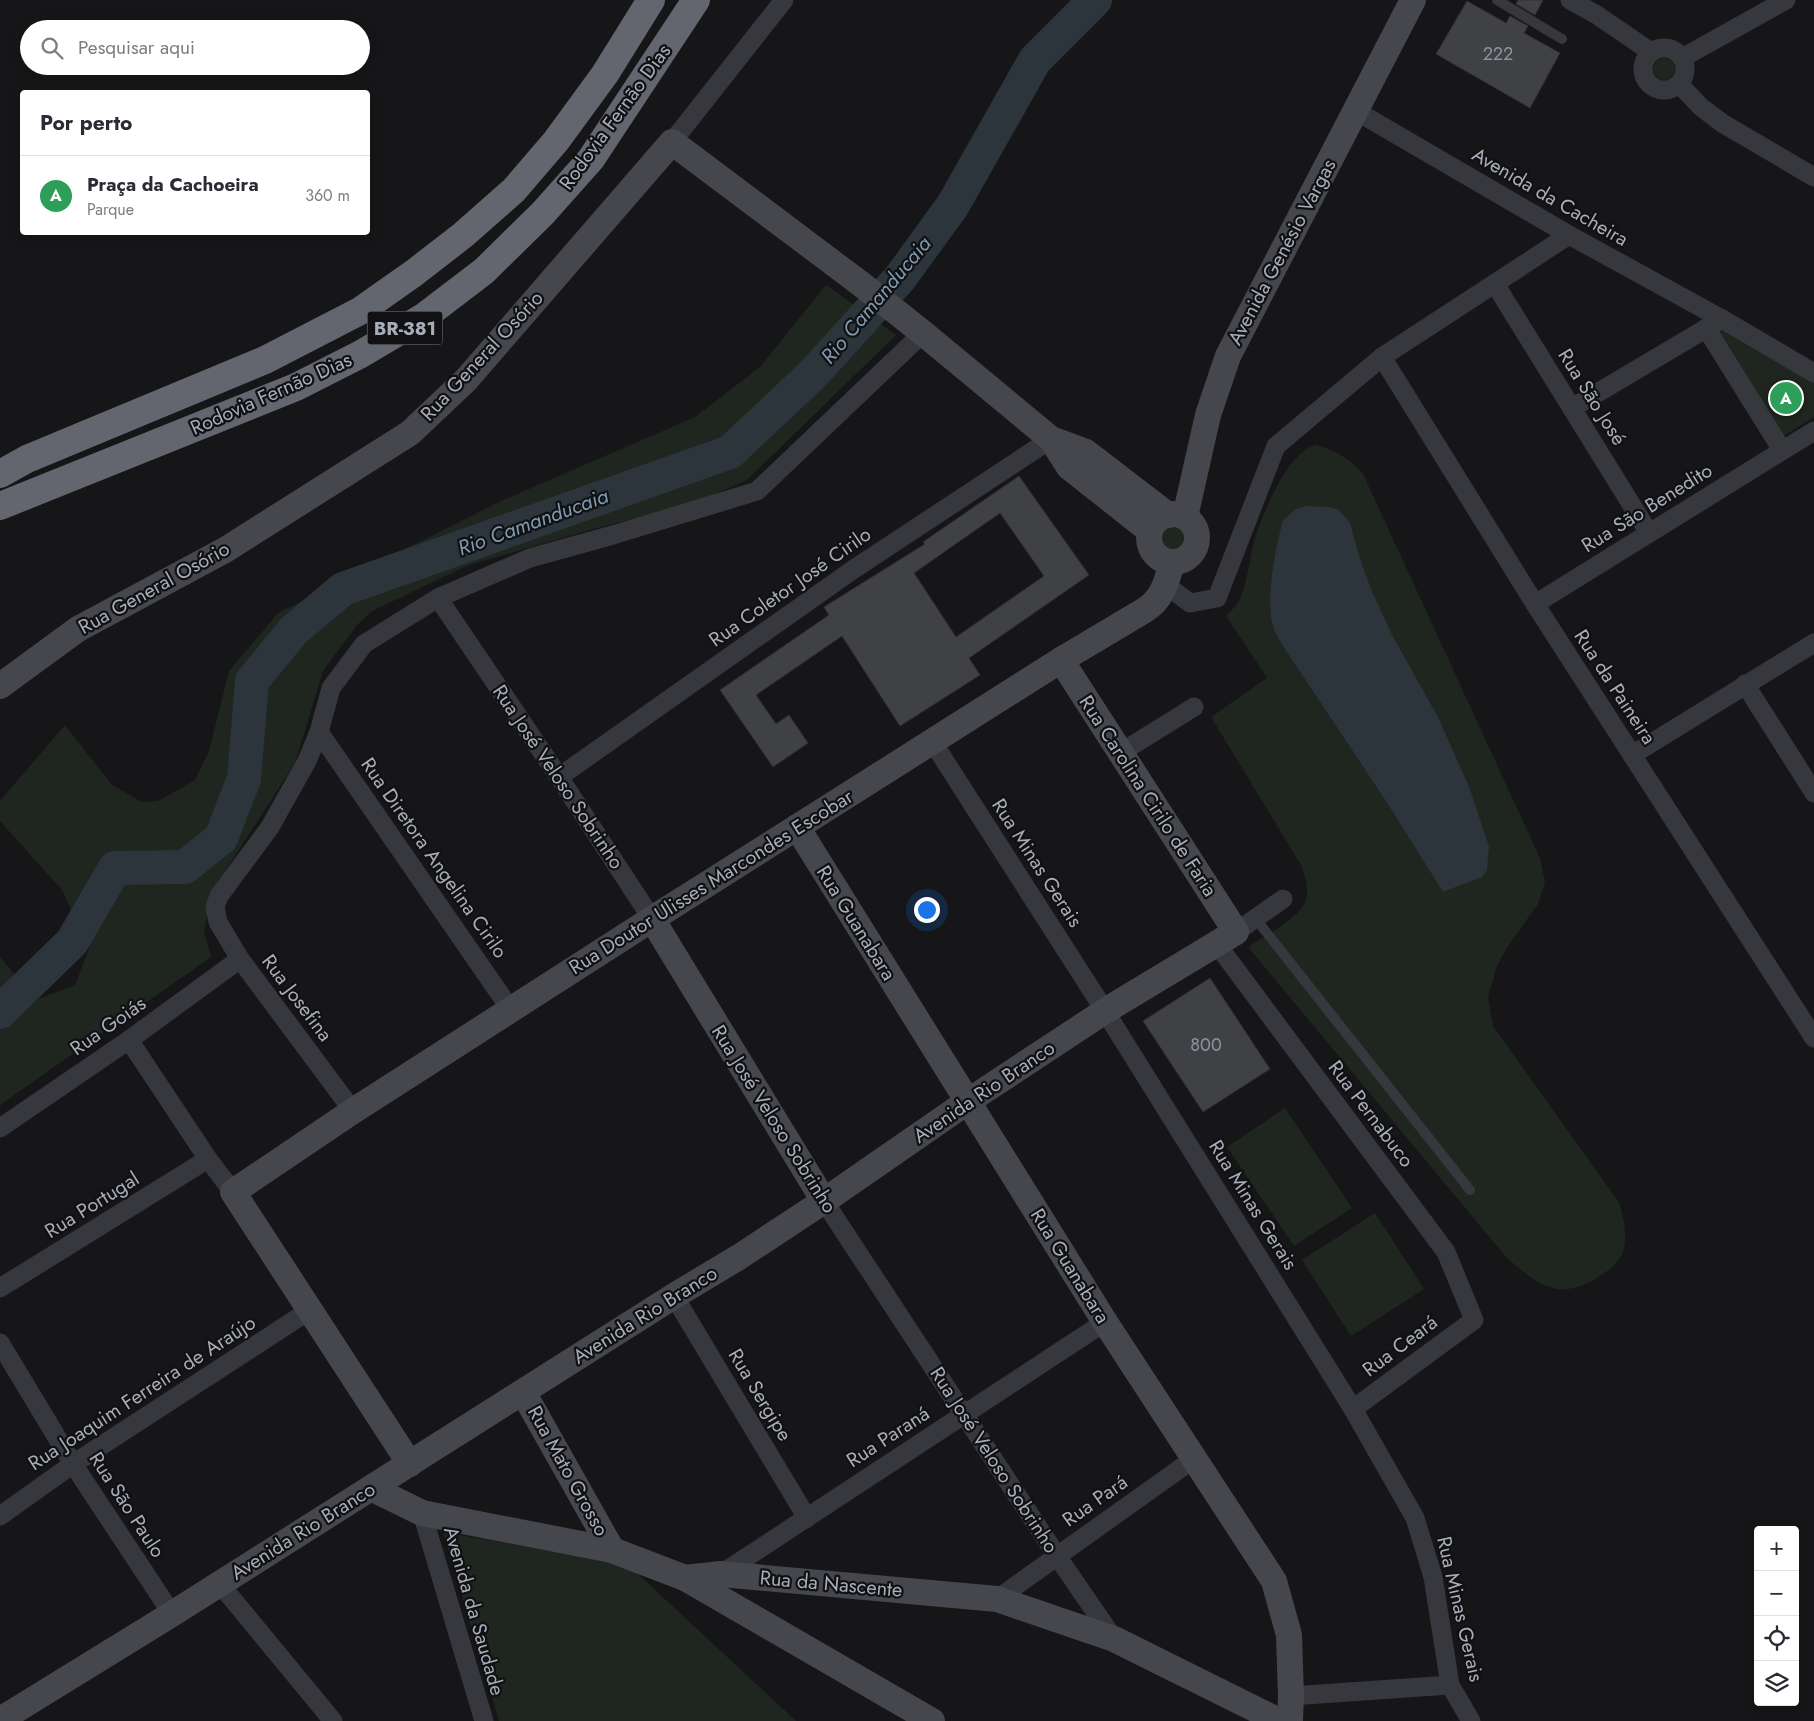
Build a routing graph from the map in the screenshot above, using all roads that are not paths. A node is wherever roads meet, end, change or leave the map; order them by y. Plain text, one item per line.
1 (651, 0) edge
2 (696, 0) edge
3 (784, 0) edge
4 (1413, 0) edge
5 (1497, 0) edge
6 (1570, 0) edge
7 (1786, 0) edge
8 (1562, 40) dead end
9 (1651, 52) junction
10 (1682, 58) junction
11 (1679, 84) junction
12 (1356, 112) junction
13 (672, 142) junction
14 (1814, 177) edge
15 (1569, 235) junction
16 (1496, 284) junction
17 (1714, 324) junction
18 (923, 333) junction
19 (1382, 357) junction
20 (1814, 373) edge
21 (1572, 408) junction
22 (1814, 431) edge
23 (1051, 439) junction
24 (1782, 450) junction
25 (0, 456) edge
26 (27, 459) junction
27 (0, 474) edge
28 (2, 506) edge
29 (1168, 521) junction
30 (1649, 533) junction
31 (1169, 574) junction
32 (438, 598) junction
33 (1535, 604) junction
34 (1814, 643) edge
35 (1061, 660) junction
36 (1746, 684) junction
37 (0, 686) edge
38 (1194, 707) dead end
39 (319, 732) junction
40 (932, 741) junction
41 (1120, 753) junction
42 (1632, 755) junction
43 (559, 777) junction
44 (1814, 793) edge
45 (797, 827) junction
46 (1283, 899) dead end
47 (652, 919) junction
48 (1236, 931) junction
49 (240, 959) junction
50 (511, 1010) junction
51 (1105, 1011) junction
52 (1814, 1038) edge
53 (128, 1040) junction
54 (967, 1102) junction
55 (353, 1111) junction
56 (0, 1128) edge
57 (208, 1159) junction
58 (1470, 1190) dead end
59 (233, 1192) junction
60 (824, 1201) junction
61 (0, 1288) edge
62 (674, 1296) junction
63 (310, 1310) junction
64 (1474, 1320) joint
65 (1105, 1322) junction
66 (0, 1343) edge
67 (523, 1392) junction
68 (1353, 1409) junction
69 (965, 1414) junction
70 (1195, 1458) junction
71 (73, 1464) junction
72 (410, 1464) junction
73 (371, 1488) junction
74 (422, 1513) junction
75 (0, 1516) edge
76 (807, 1518) junction
77 (612, 1550) junction
78 (1057, 1556) junction
79 (721, 1574) junction
80 (685, 1578) junction
81 (220, 1584) junction
82 (996, 1599) junction
83 (172, 1614) junction
84 (1114, 1639) junction
85 (1450, 1685) junction
86 (1292, 1696) junction
87 (0, 1720) edge
88 (333, 1721) edge
89 (484, 1721) edge
90 (932, 1721) edge
91 (1279, 1721) edge
92 (1290, 1721) edge
93 (1471, 1721) edge

1 - 26 highway, Rodovia Fernão Dias / BR-381
2 - 28 highway, Rodovia Fernão Dias / BR-381
3 - 13 street, Rua General Osório
4 - 12 street, Avenida Genésio Vargas
5 - 8 lane
6 - 9 street
7 - 10 street
9 - 10 street
9 - 11 street
10 - 11 street
11 - 14 street
12 - 15 street, Avenida da Cacheira
12 - 29 street, Avenida Genésio Vargas
13 - 18 street
13 - 37 street, Rua General Osório
15 - 16 street
15 - 17 street, Avenida da Cacheira
16 - 19 street
16 - 21 street, Rua São José
17 - 20 street, Avenida da Cacheira
17 - 21 street
17 - 24 street
18 - 23 street
18 - 32 street
19 - 31 street
19 - 33 street, Rua da Paineira
21 - 30 street, Rua São José
22 - 24 street, Rua São Benedito
23 - 29 street
23 - 43 street, Rua Coletor José Cirilo
24 - 30 street, Rua São Benedito
25 - 26 street
26 - 27 highway, Rodovia Fernão Dias / BR-381
29 - 31 street
29 - 31 street
30 - 33 street, Rua São Benedito
31 - 35 street, Rua Doutor Ulisses Marcondes Escobar
32 - 39 street
32 - 43 street, Rua José Veloso Sobrinho
33 - 42 street, Rua da Paineira
34 - 36 street
35 - 40 street, Rua Doutor Ulisses Marcondes Escobar
35 - 41 street, Rua Carolina Cirilo de Faria
36 - 42 street
36 - 44 street
38 - 41 street
39 - 49 street, Rua Josefina
39 - 50 street, Rua Diretora Angelina Cirilo
40 - 45 street, Rua Doutor Ulisses Marcondes Escobar
40 - 51 street, Rua Minas Gerais
41 - 48 street, Rua Carolina Cirilo de Faria
42 - 52 street, Rua da Paineira
43 - 47 street, Rua José Veloso Sobrinho
45 - 47 street, Rua Doutor Ulisses Marcondes Escobar
45 - 54 street, Rua Guanabara
46 - 48 street, Avenida Rio Branco
47 - 50 street, Rua Doutor Ulisses Marcondes Escobar
47 - 60 street, Rua José Veloso Sobrinho
48 - 51 street, Avenida Rio Branco
48 - 58 lane
48 - 64 street, Rua Pernabuco
49 - 53 street, Rua Goiás
49 - 55 street, Rua Josefina
50 - 55 street, Rua Doutor Ulisses Marcondes Escobar
51 - 54 street, Avenida Rio Branco
51 - 68 street, Rua Minas Gerais
53 - 56 street, Rua Goiás
53 - 57 street
54 - 60 street, Avenida Rio Branco
54 - 65 street, Rua Guanabara
55 - 59 street, Rua Doutor Ulisses Marcondes Escobar
57 - 59 street
57 - 61 street, Rua Portugal
59 - 63 street
60 - 62 street, Avenida Rio Branco
60 - 69 street, Rua José Veloso Sobrinho
62 - 67 street, Avenida Rio Branco
62 - 76 street, Rua Sergipe
63 - 71 street, Rua Joaquim Ferreira de Araújo
63 - 72 street
64 - 68 street, Rua Ceará
65 - 69 street, Rua Paraná
65 - 70 street, Rua Guanabara
66 - 71 street, Rua São Paulo
67 - 72 street, Avenida Rio Branco
67 - 77 street, Rua Mato Grosso
68 - 85 street, Rua Minas Gerais
69 - 76 street, Rua Paraná
69 - 78 street, Rua José Veloso Sobrinho
70 - 78 street, Rua Pará
70 - 86 street, Rua Guanabara
71 - 75 street, Rua Joaquim Ferreira de Araújo
71 - 83 street, Rua São Paulo
72 - 73 street, Avenida Rio Branco
73 - 74 street, Rua da Nascente
73 - 81 street, Avenida Rio Branco
74 - 77 street, Rua da Nascente
74 - 89 street, Avenida da Saudade
76 - 79 street, Rua Paraná
77 - 80 street, Rua da Nascente
78 - 82 street, Rua Pará
78 - 84 street, Rua José Veloso Sobrinho
79 - 80 street, Rua da Nascente
79 - 82 street, Rua da Nascente
80 - 90 street
81 - 83 street, Avenida Rio Branco
81 - 88 street
82 - 84 street, Rua da Nascente
83 - 87 street, Avenida Rio Branco
84 - 91 street, Rua da Nascente
85 - 86 street
85 - 93 street, Rua Minas Gerais
86 - 92 street, Rua Guanabara

